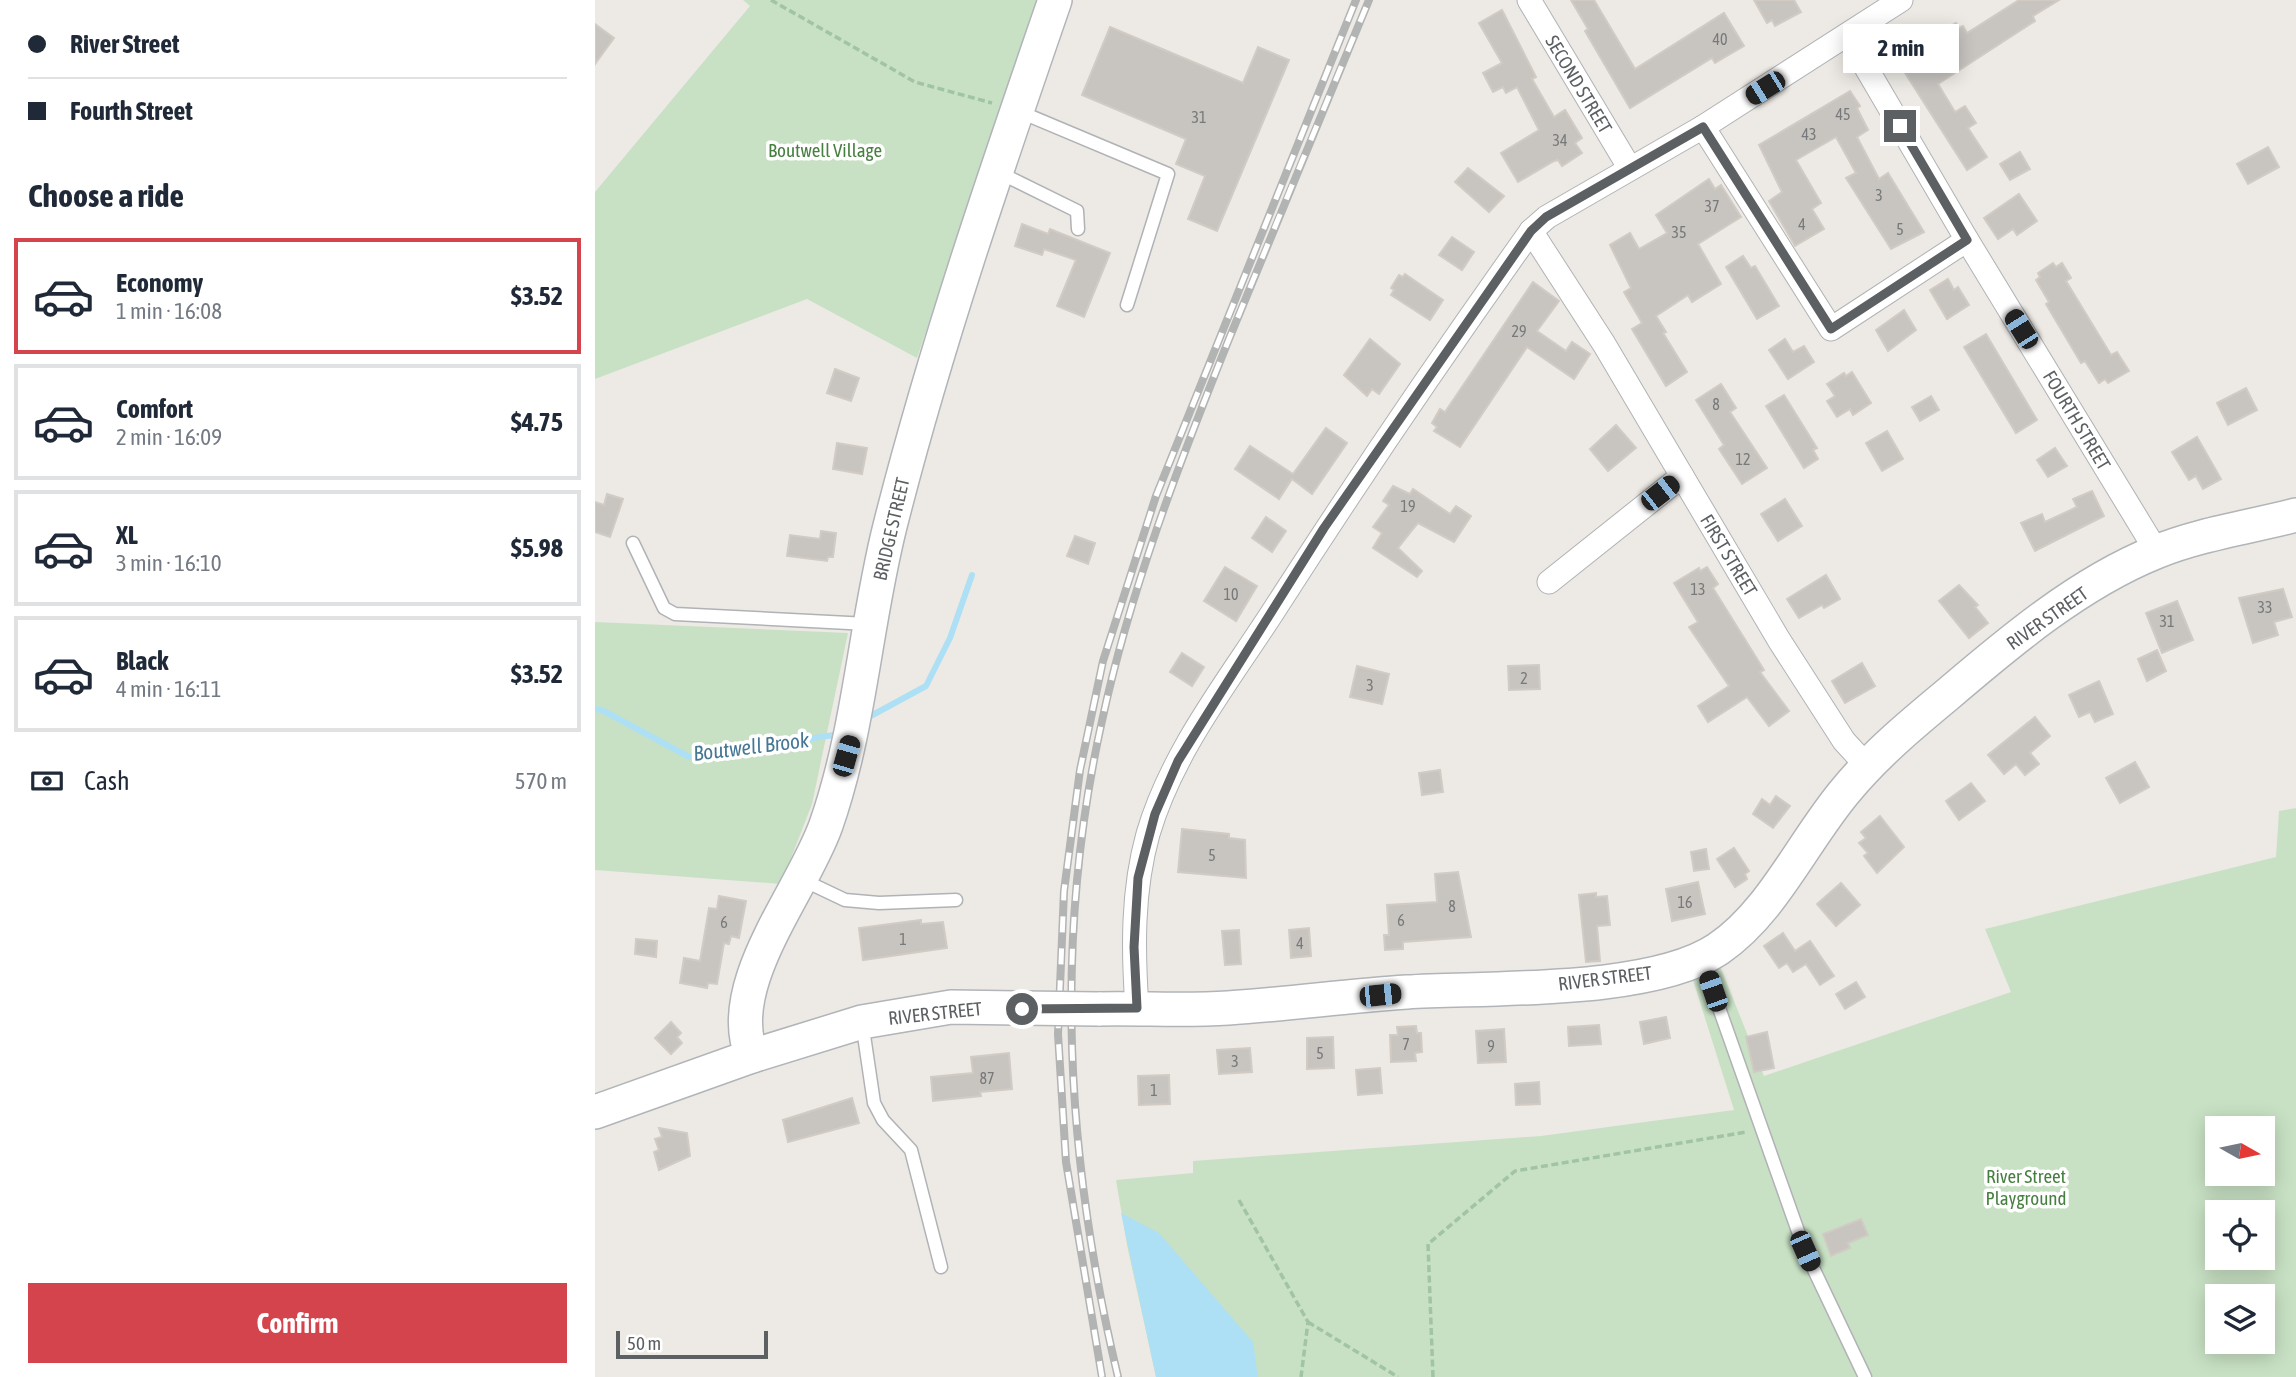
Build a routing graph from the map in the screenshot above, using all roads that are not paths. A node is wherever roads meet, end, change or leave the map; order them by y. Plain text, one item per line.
1 (1055, 0) edge
2 (1529, 0) edge
3 (1901, 0) edge
4 (1847, 35) junction
5 (1018, 110) junction
6 (1703, 127) junction
7 (1629, 167) junction
8 (998, 172) junction
9 (1078, 229) dead end
10 (1531, 231) junction
11 (1967, 240) junction
12 (1127, 305) dead end
13 (1682, 476) junction
14 (2296, 515) edge
15 (633, 543) dead end
16 (2157, 551) junction
17 (1549, 582) dead end
18 (871, 624) junction
19 (1867, 766) junction
20 (803, 880) junction
21 (956, 900) dead end
22 (1701, 957) junction
23 (1137, 1008) junction
24 (862, 1022) junction
25 (752, 1056) junction
26 (595, 1112) edge
27 (941, 1267) dead end
28 (1865, 1377) edge

1 - 5 main road, BRIDGE STREET
2 - 7 street, SECOND STREET
3 - 4 street
4 - 6 street
4 - 11 street, FOURTH STREET
5 - 8 main road, BRIDGE STREET
5 - 12 lane
6 - 7 street
6 - 11 street
7 - 10 street
8 - 9 lane
8 - 18 main road, BRIDGE STREET
10 - 13 street, FIRST STREET
10 - 23 street
11 - 16 street, FOURTH STREET
13 - 17 street
13 - 19 street, FIRST STREET
14 - 16 main road, RIVER STREET
15 - 18 lane
16 - 19 main road, RIVER STREET
18 - 20 main road, BRIDGE STREET
19 - 22 main road, RIVER STREET
20 - 21 lane
20 - 25 main road, BRIDGE STREET
22 - 23 main road, RIVER STREET
22 - 28 lane
23 - 24 main road, RIVER STREET, bridge
24 - 25 main road, RIVER STREET
24 - 27 lane
25 - 26 main road, RIVER STREET

